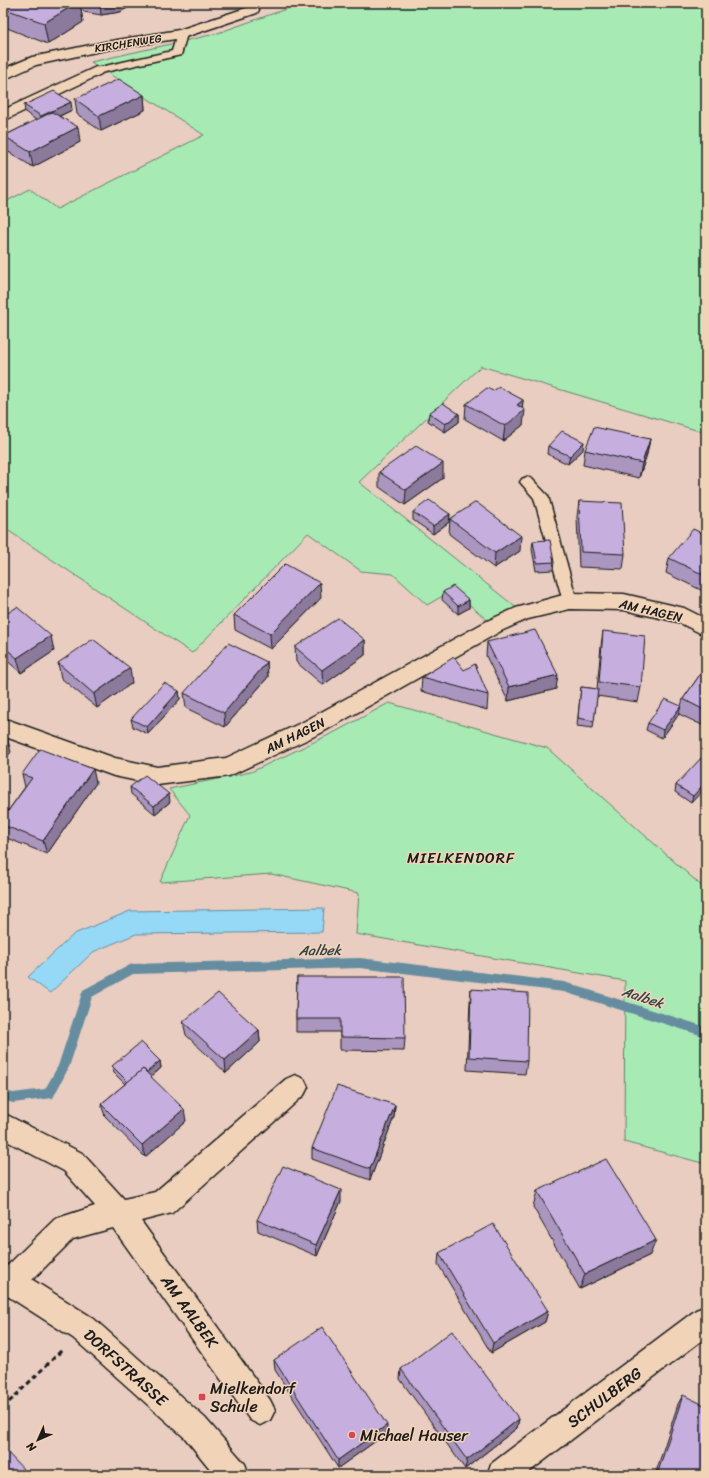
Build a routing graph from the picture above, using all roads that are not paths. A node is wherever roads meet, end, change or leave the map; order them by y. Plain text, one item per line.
1 (252, 10) dead end
2 (182, 34) junction
3 (96, 71) joint
4 (3, 75) edge
5 (3, 116) edge
6 (527, 482) dead end
7 (570, 600) junction
8 (706, 628) edge
9 (3, 727) edge
10 (295, 1087) dead end
11 (3, 1124) edge
12 (119, 1213) junction
13 (5, 1283) edge
14 (706, 1320) edge
15 (260, 1410) dead end
16 (234, 1475) edge
17 (502, 1475) edge

1 - 2 street, KIRCHENWEG
2 - 3 lane
2 - 4 street, KIRCHENWEG
3 - 5 street
6 - 7 lane
7 - 8 street, AM HAGEN
7 - 9 street, AM HAGEN
10 - 12 street
11 - 12 street, AM AALBEK
12 - 13 street
12 - 15 street, AM AALBEK
13 - 16 street, DORFSTRASSE
14 - 17 street, SCHULBERG

